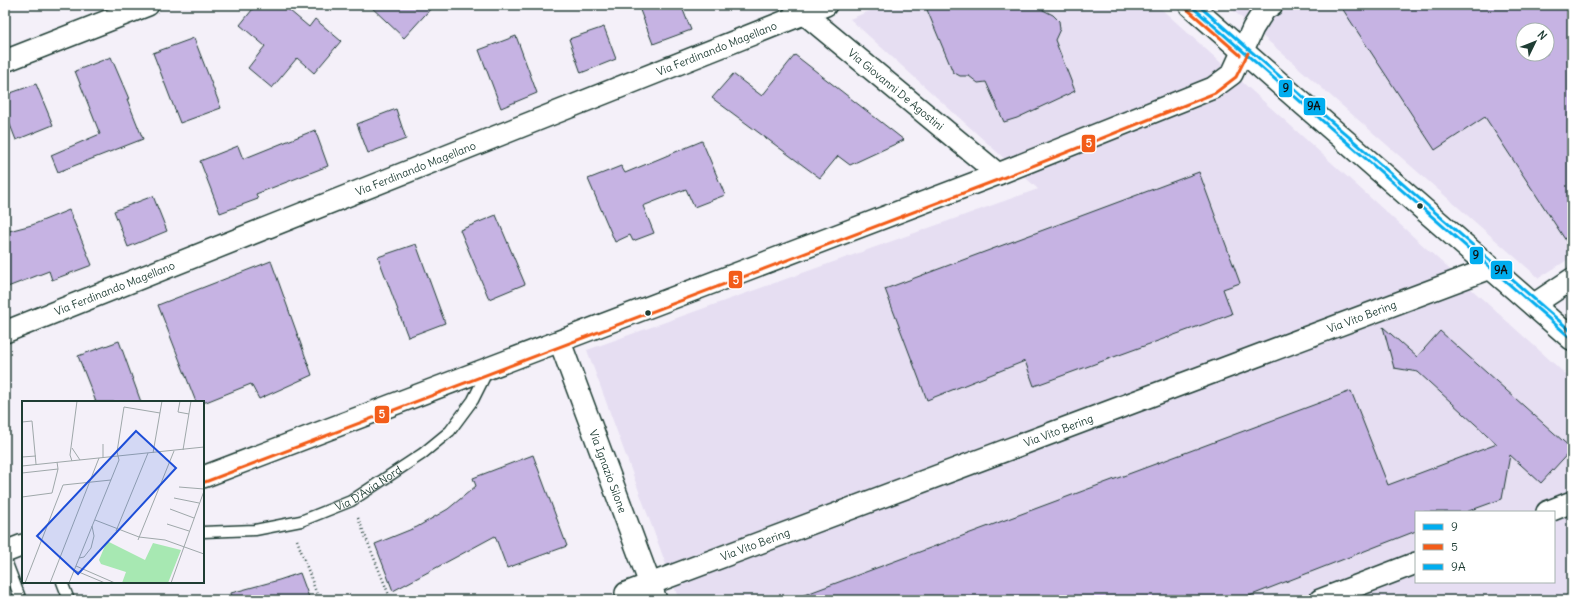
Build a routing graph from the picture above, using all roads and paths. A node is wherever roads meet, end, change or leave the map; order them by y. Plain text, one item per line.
1 (148, 5) edge
2 (826, 5) edge
3 (1190, 5) edge
4 (1272, 5) edge
5 (799, 9) edge
6 (1243, 51) junction
7 (5, 61) edge
8 (998, 174) junction
9 (1491, 268) junction
10 (1572, 279) edge
11 (1532, 305) junction
12 (5, 332) edge
13 (1572, 339) edge
14 (560, 342) junction
15 (489, 368) junction
16 (204, 477) edge
17 (352, 501) junction
18 (1572, 502) edge
19 (1550, 511) edge
20 (291, 523) junction
21 (204, 532) edge
22 (22, 545) edge
23 (5, 552) edge
24 (5, 558) edge
25 (1415, 563) edge
26 (62, 583) edge
27 (653, 592) edge
28 (626, 593) dead end
29 (21, 600) edge
30 (69, 600) edge
31 (319, 600) edge
32 (391, 600) edge
33 (1320, 600) edge

1 - 7 street
2 - 5 street, Via Ferdinando Magellano
3 - 6 main road
4 - 6 street
5 - 8 street, Via Giovanni De Agostini
5 - 12 street, Via Ferdinando Magellano
6 - 8 street
6 - 9 main road
8 - 14 street
9 - 11 main road
9 - 27 street, Via Vito Bering
10 - 11 street
11 - 13 main road
14 - 15 street
14 - 27 street, Via Ignazio Silone
15 - 16 street
15 - 17 lane, Via D'Avia Nord
17 - 20 lane, Via D'Avia Nord
17 - 32 path
18 - 19 street
20 - 21 lane, Via D'Avia Nord
20 - 31 path
22 - 23 street
24 - 29 lane
25 - 33 street
26 - 30 lane
27 - 28 street, Via Vito Bering

